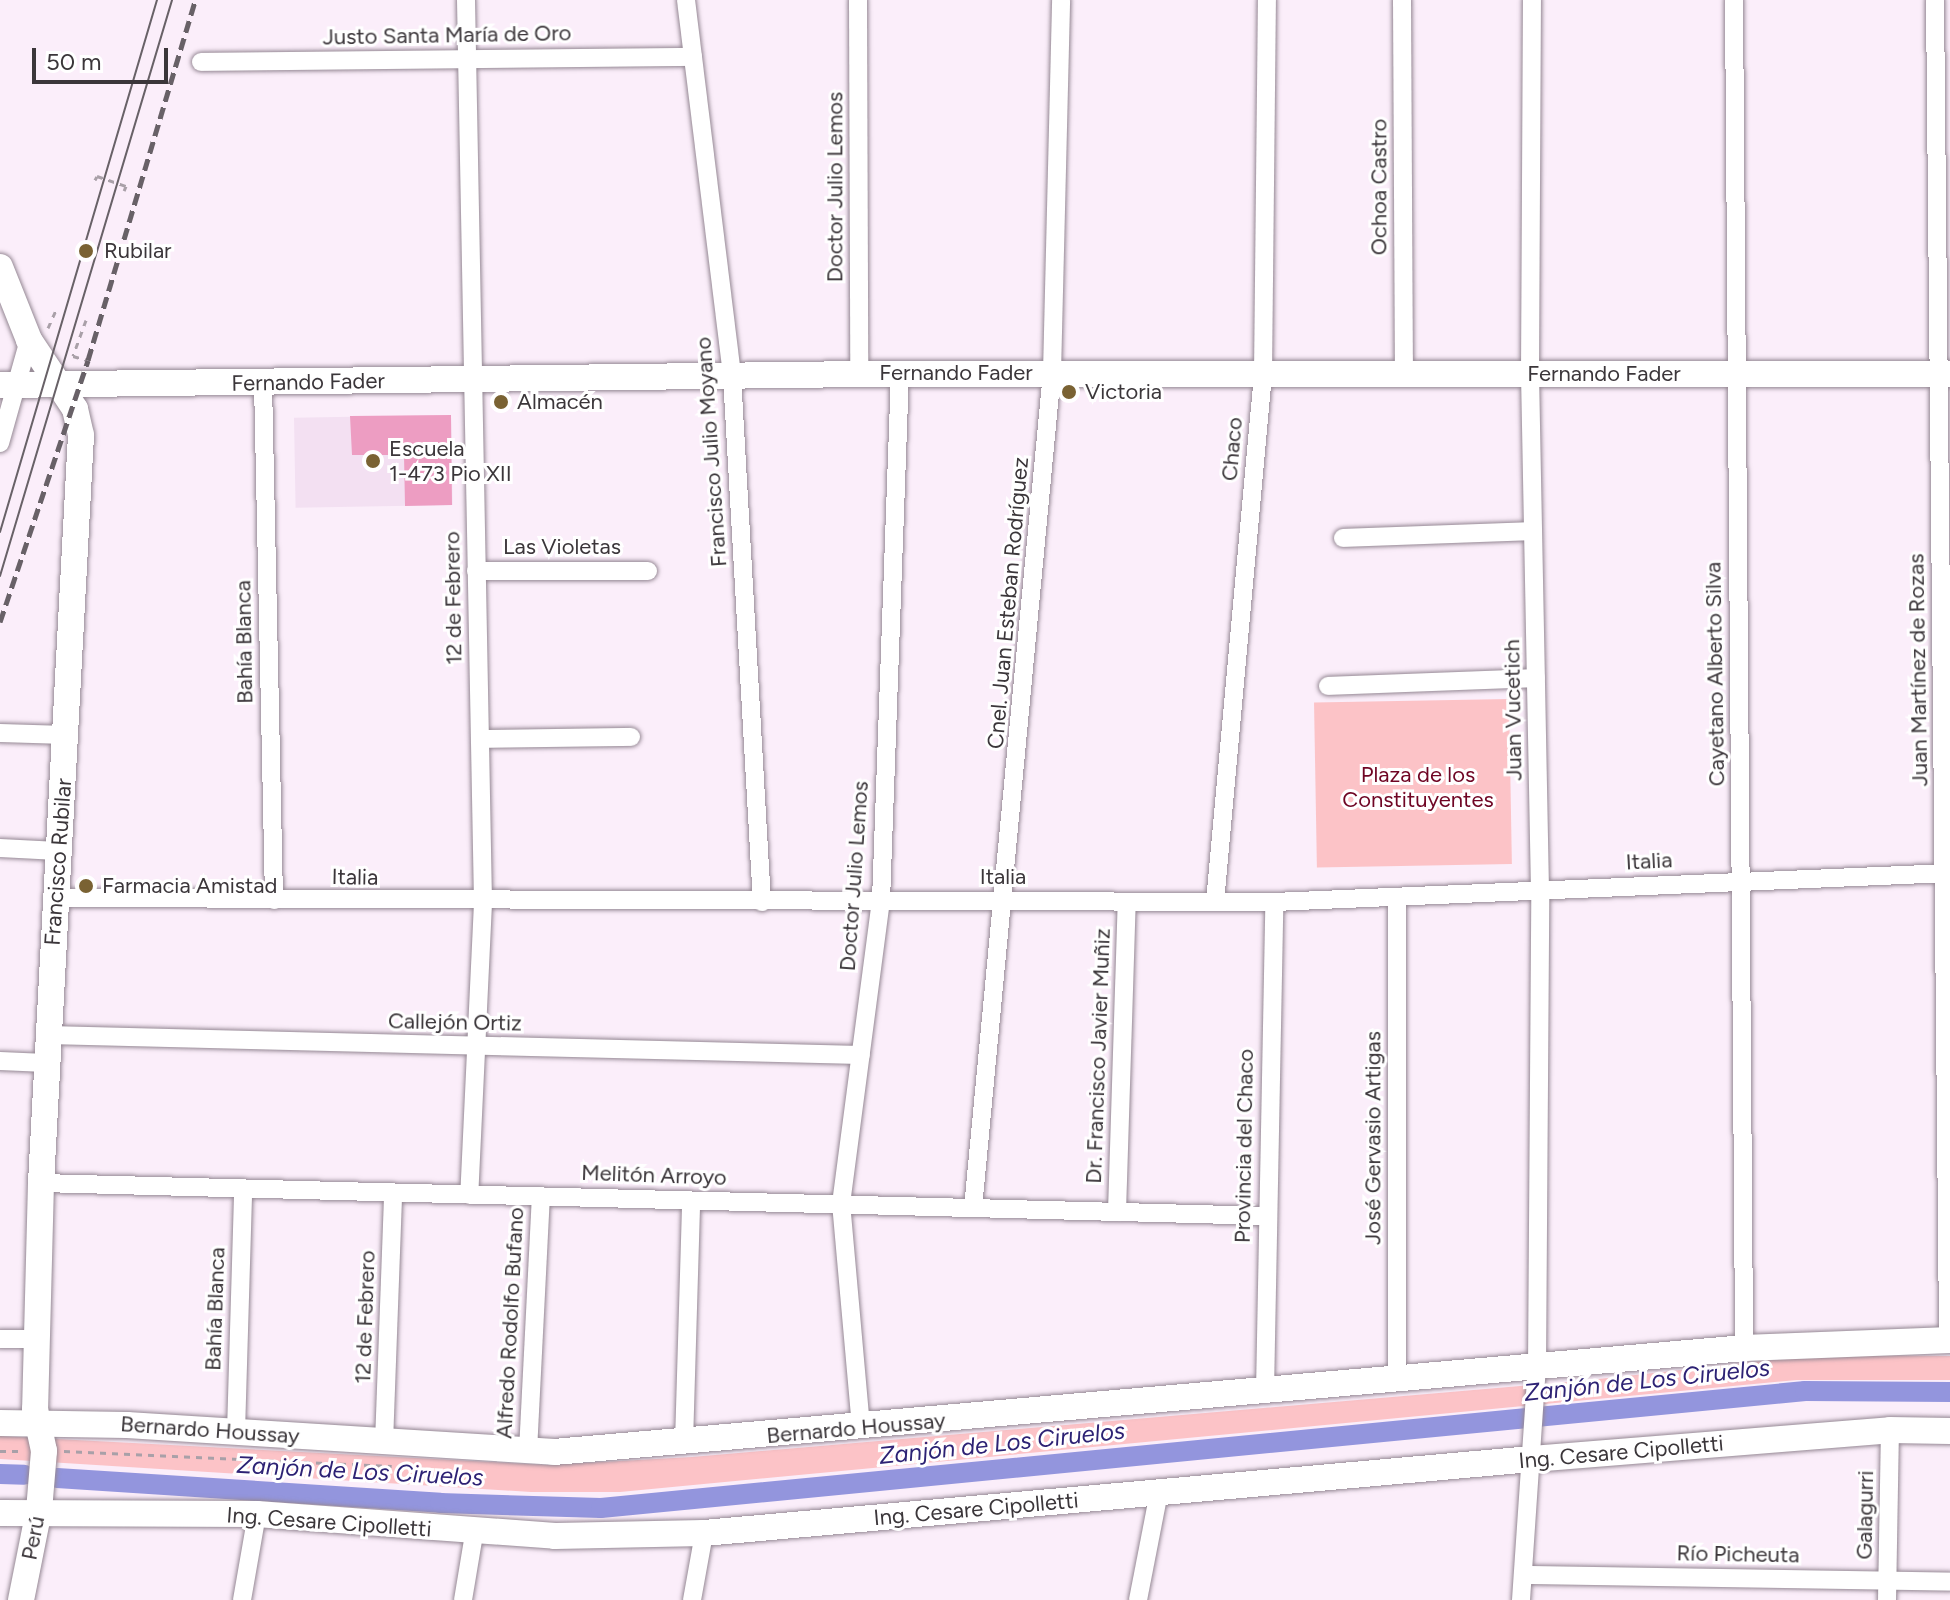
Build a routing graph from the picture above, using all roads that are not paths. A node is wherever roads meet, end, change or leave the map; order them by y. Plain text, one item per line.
1 (466, 0) edge
2 (686, 0) edge
3 (858, 0) edge
4 (1061, 0) edge
5 (1267, 0) edge
6 (1402, 0) edge
7 (1532, 0) edge
8 (1734, 0) edge
9 (1935, 0) edge
10 (693, 57) junction
11 (467, 59) junction
12 (201, 62) dead end
13 (0, 267) edge
14 (29, 340) junction
15 (900, 373) junction
16 (1052, 373) junction
17 (1733, 373) junction
18 (859, 374) junction
19 (1404, 374) junction
20 (1530, 374) junction
21 (1944, 374) edge
22 (1263, 375) junction
23 (732, 376) junction
24 (473, 380) junction
25 (263, 382) junction
26 (8, 385) edge
27 (57, 385) junction
28 (0, 443) edge
29 (1533, 531) junction
30 (1343, 538) dead end
31 (476, 571) junction
32 (648, 571) dead end
33 (1536, 678) junction
34 (1328, 686) dead end
35 (0, 733) edge
36 (66, 735) junction
37 (631, 737) dead end
38 (480, 739) junction
39 (0, 848) edge
40 (58, 851) junction
41 (1947, 873) edge
42 (1743, 881) junction
43 (1540, 890) junction
44 (1397, 897) junction
45 (55, 898) junction
46 (274, 900) junction
47 (881, 901) junction
48 (1006, 901) junction
49 (762, 902) junction
50 (1127, 902) junction
51 (1215, 902) junction
52 (1274, 902) junction
53 (483, 903) junction
54 (48, 1035) junction
55 (478, 1046) junction
56 (861, 1055) junction
57 (0, 1061) edge
58 (46, 1063) junction
59 (41, 1183) junction
60 (243, 1189) junction
61 (393, 1193) junction
62 (469, 1195) junction
63 (541, 1196) junction
64 (691, 1201) junction
65 (841, 1204) junction
66 (973, 1208) junction
67 (1117, 1212) junction
68 (1265, 1216) junction
69 (0, 1339) edge
70 (36, 1339) junction
71 (1949, 1340) edge
72 (1744, 1348) junction
73 (1537, 1368) junction
74 (1397, 1380) junction
75 (1265, 1391) junction
76 (0, 1423) edge
77 (38, 1423) junction
78 (861, 1427) junction
79 (1534, 1430) junction
80 (1890, 1430) junction
81 (1950, 1431) edge
82 (236, 1432) junction
83 (384, 1443) junction
84 (684, 1443) junction
85 (528, 1451) junction
86 (42, 1476) joint
87 (1159, 1492) junction
88 (39, 1510) junction
89 (0, 1513) edge
90 (257, 1514) junction
91 (704, 1533) junction
92 (474, 1534) junction
93 (1524, 1575) junction
94 (1950, 1582) edge
95 (1887, 1590) edge
96 (21, 1600) edge
97 (242, 1600) edge
98 (463, 1600) edge
99 (692, 1600) edge
100 (1138, 1600) edge
101 (1521, 1600) edge

1 - 11 street, 12 de Febrero
2 - 10 street, Francisco Julio Moyano
3 - 18 street, Doctor Julio Lemos
4 - 16 street, Cnel. Juan Esteban Rodríguez
5 - 22 street, Chaco
6 - 19 street, Ochoa Castro
7 - 20 street, Juan Vucetich
8 - 17 street, Cayetano Alberto Silva
9 - 21 street, Juan Martínez de Rozas
10 - 11 street, Justo Santa María de Oro
10 - 23 street, Francisco Julio Moyano
11 - 12 street, Justo Santa María de Oro
11 - 24 street, 12 de Febrero
13 - 14 street, Francisco Rubilar
14 - 26 street
14 - 27 street, Francisco Rubilar
15 - 16 street, Fernando Fader
15 - 18 street, Fernando Fader
15 - 47 street, Doctor Julio Lemos
16 - 22 street, Fernando Fader
16 - 48 street, Cnel. Juan Esteban Rodríguez
17 - 20 street, Fernando Fader
17 - 21 street, Fernando Fader
17 - 42 street, Cayetano Alberto Silva
18 - 23 street, Fernando Fader
19 - 20 street, Fernando Fader
19 - 22 street, Fernando Fader
20 - 29 street, Juan Vucetich
21 - 41 street, Juan Martínez de Rozas
22 - 51 street, Chaco
23 - 24 street, Fernando Fader
23 - 49 street, Francisco Julio Moyano
24 - 25 street, Fernando Fader
24 - 31 street, 12 de Febrero
25 - 27 street, Fernando Fader
25 - 46 street, Bahía Blanca
26 - 27 street, Fernando Fader
26 - 28 street
27 - 36 street, Francisco Rubilar
29 - 30 street
29 - 33 street, Juan Vucetich
31 - 32 street, Las Violetas
31 - 38 street, 12 de Febrero
33 - 34 street
33 - 43 street, Juan Vucetich
35 - 36 street
36 - 40 street, Francisco Rubilar
37 - 38 street
38 - 53 street, 12 de Febrero
39 - 40 street
40 - 45 street, Francisco Rubilar
41 - 42 street, Italia
41 - 71 street, Juan Martínez de Rozas
42 - 43 street, Italia
42 - 72 street, Cayetano Alberto Silva
43 - 44 street, Italia
43 - 73 street, Juan Vucetich
44 - 52 street, Italia
44 - 74 street, José Gervasio Artigas
45 - 46 street, Italia
45 - 54 street, Francisco Rubilar
46 - 53 street, Italia
47 - 48 street, Italia
47 - 49 street, Italia
47 - 56 street, Doctor Julio Lemos
48 - 50 street, Italia
48 - 66 street, Cnel. Juan Esteban Rodríguez
49 - 53 street, Italia
50 - 51 street, Italia
50 - 67 street, Dr. Francisco Javier Muñiz
51 - 52 street, Italia
52 - 68 street, Provincia del Chaco
53 - 55 street, 12 de Febrero
54 - 55 street, Callejón Ortiz
54 - 58 street, Francisco Rubilar
55 - 56 street, Callejón Ortiz
55 - 62 street, 12 de Febrero
56 - 65 street, Doctor Julio Lemos
57 - 58 street
58 - 59 street, Francisco Rubilar
59 - 60 street, Melitón Arroyo
59 - 70 street, Francisco Rubilar
60 - 61 street, Melitón Arroyo
60 - 82 street, Bahía Blanca
61 - 62 street, Melitón Arroyo
61 - 83 street, 12 de Febrero
62 - 63 street, Melitón Arroyo
63 - 64 street, Melitón Arroyo
63 - 85 street, Alfredo Rodolfo Bufano
64 - 65 street, Melitón Arroyo
64 - 84 street
65 - 66 street, Melitón Arroyo
65 - 78 street, Doctor Julio Lemos
66 - 67 street, Melitón Arroyo
67 - 68 street, Melitón Arroyo
68 - 75 street, Provincia del Chaco
69 - 70 street
70 - 77 street, Francisco Rubilar
71 - 72 street, Bernardo Houssay
72 - 73 street, Bernardo Houssay
73 - 74 street, Bernardo Houssay
73 - 79 street, Juan Vucetich
74 - 75 street, Bernardo Houssay
75 - 78 street, Bernardo Houssay
76 - 77 street, Bernardo Houssay
77 - 82 street, Bernardo Houssay
77 - 86 street, Francisco Rubilar
78 - 84 street, Bernardo Houssay
79 - 80 street, Ing. Cesare Cipolletti
79 - 87 street, Ing. Cesare Cipolletti
79 - 93 street, Juan Vucetich
80 - 81 street, Ing. Cesare Cipolletti
80 - 95 street, Galagurri
82 - 83 street, Bernardo Houssay
83 - 85 street, Bernardo Houssay
84 - 85 street, Bernardo Houssay
86 - 88 street, Perú
87 - 91 street, Ing. Cesare Cipolletti
87 - 100 street
88 - 89 street, Ing. Cesare Cipolletti
88 - 90 street, Ing. Cesare Cipolletti
88 - 96 street, Perú
90 - 92 street, Ing. Cesare Cipolletti
90 - 97 street
91 - 92 street, Ing. Cesare Cipolletti
91 - 99 street
92 - 98 street
93 - 95 street, Río Picheuta
93 - 101 street, Juan Vucetich
94 - 95 street, Río Picheuta

